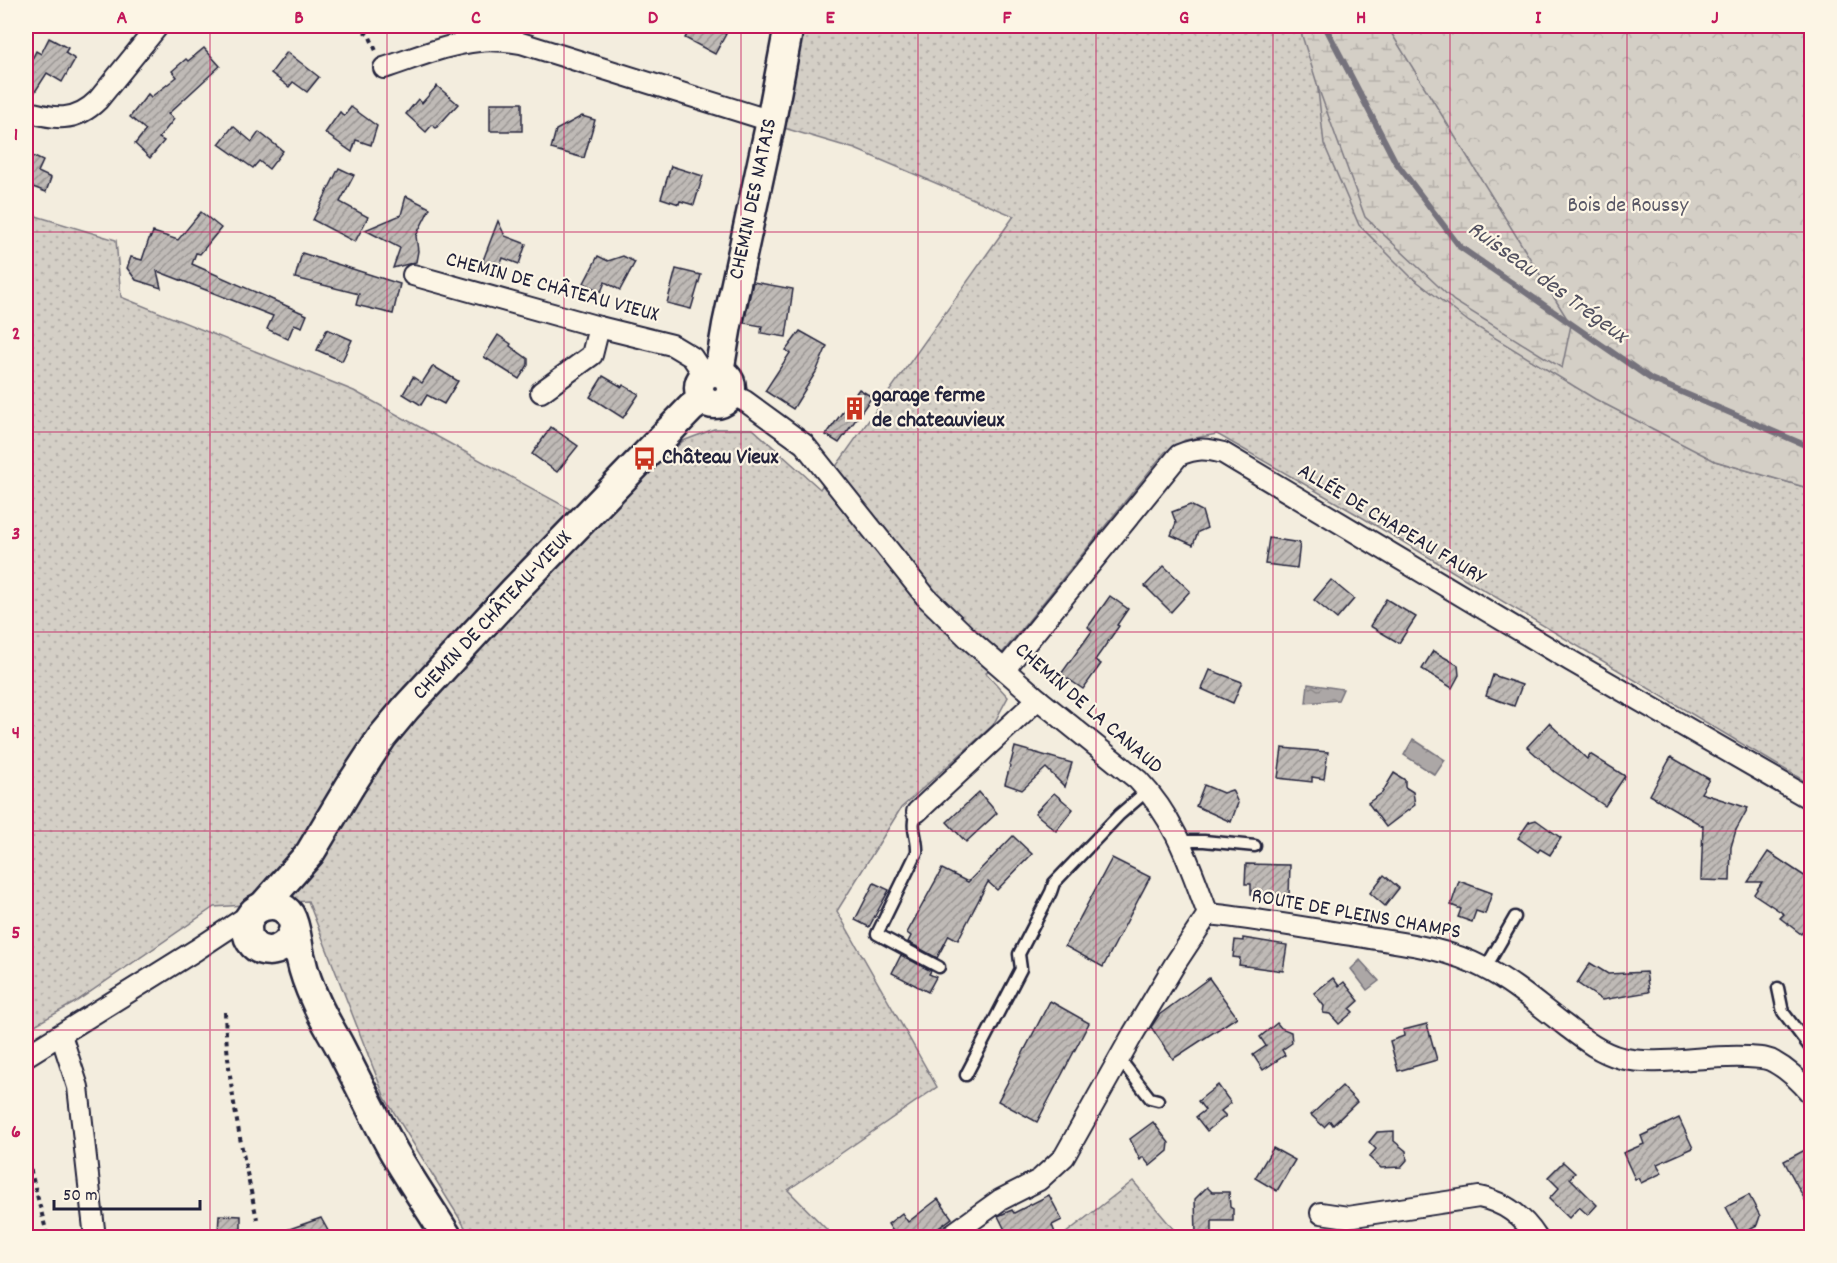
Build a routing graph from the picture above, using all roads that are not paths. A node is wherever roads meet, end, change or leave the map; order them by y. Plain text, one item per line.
1 (158, 26) edge
2 (789, 26) edge
3 (384, 68) road end
4 (26, 111) edge
5 (771, 121) junction
6 (413, 274) dead end
7 (599, 327) junction
8 (724, 337) junction
9 (679, 348) junction
10 (714, 385) junction
11 (541, 392) dead end
12 (1005, 669) junction
13 (1038, 699) junction
14 (1148, 790) junction
15 (1812, 800) edge
16 (917, 812) joint
17 (1181, 841) junction
18 (1255, 846) dead end
19 (310, 853) junction
20 (258, 909) junction
21 (1208, 914) junction
22 (1515, 917) dead end
23 (292, 922) junction
24 (261, 948) junction
25 (196, 950) junction
26 (939, 968) dead end
27 (1485, 969) junction
28 (1778, 988) dead end
29 (316, 1002) junction
30 (61, 1035) junction
31 (1812, 1050) edge
32 (26, 1056) edge
33 (1117, 1062) junction
34 (966, 1075) dead end
35 (1812, 1095) edge
36 (1158, 1100) dead end
37 (1321, 1213) dead end
38 (95, 1238) edge
39 (448, 1238) edge
40 (947, 1238) edge
41 (1537, 1238) edge

1 - 4 street
2 - 5 street, CHEMIN DES NATAIS
3 - 5 street
5 - 8 street, CHEMIN DES NATAIS
6 - 7 street, CHEMIN DE CHÂTEAU VIEUX
7 - 9 street, CHEMIN DE CHÂTEAU VIEUX
7 - 11 street
8 - 9 street, CHEMIN DE CHÂTEAU VIEUX
8 - 10 street, CHEMIN DES NATAIS
9 - 10 street, CHEMIN DE CHÂTEAU VIEUX
10 - 12 street, CHEMIN DE LA CANAUD
10 - 19 street, CHEMIN DE CHÂTEAU-VIEUX
12 - 13 street, CHEMIN DE LA CANAUD
12 - 15 street, ALLÉE DE CHAPEAU FAURY
13 - 14 street, CHEMIN DE LA CANAUD
13 - 16 street
14 - 17 street, CHEMIN DE LA CANAUD
14 - 34 lane
16 - 26 lane
17 - 18 lane
17 - 21 street, CHEMIN DE LA CANAUD
19 - 20 street, CHEMIN DE CHÂTEAU-VIEUX
19 - 23 street, CHEMIN DE CHÂTEAU-VIEUX
20 - 23 street
20 - 24 street
20 - 25 street
21 - 27 street, ROUTE DE PLEINS CHAMPS
21 - 33 street
22 - 27 lane
23 - 24 street
23 - 29 street, CHEMIN DE CHÂTEAU-VIEUX
24 - 25 street
24 - 29 street, CHEMIN DE CHÂTEAU-VIEUX
25 - 30 street
27 - 35 street, ROUTE DE PLEINS CHAMPS
28 - 31 lane
29 - 39 street, CHEMIN DE CHÂTEAU-VIEUX
30 - 32 street
30 - 38 street
33 - 36 lane
33 - 40 street
37 - 41 street

